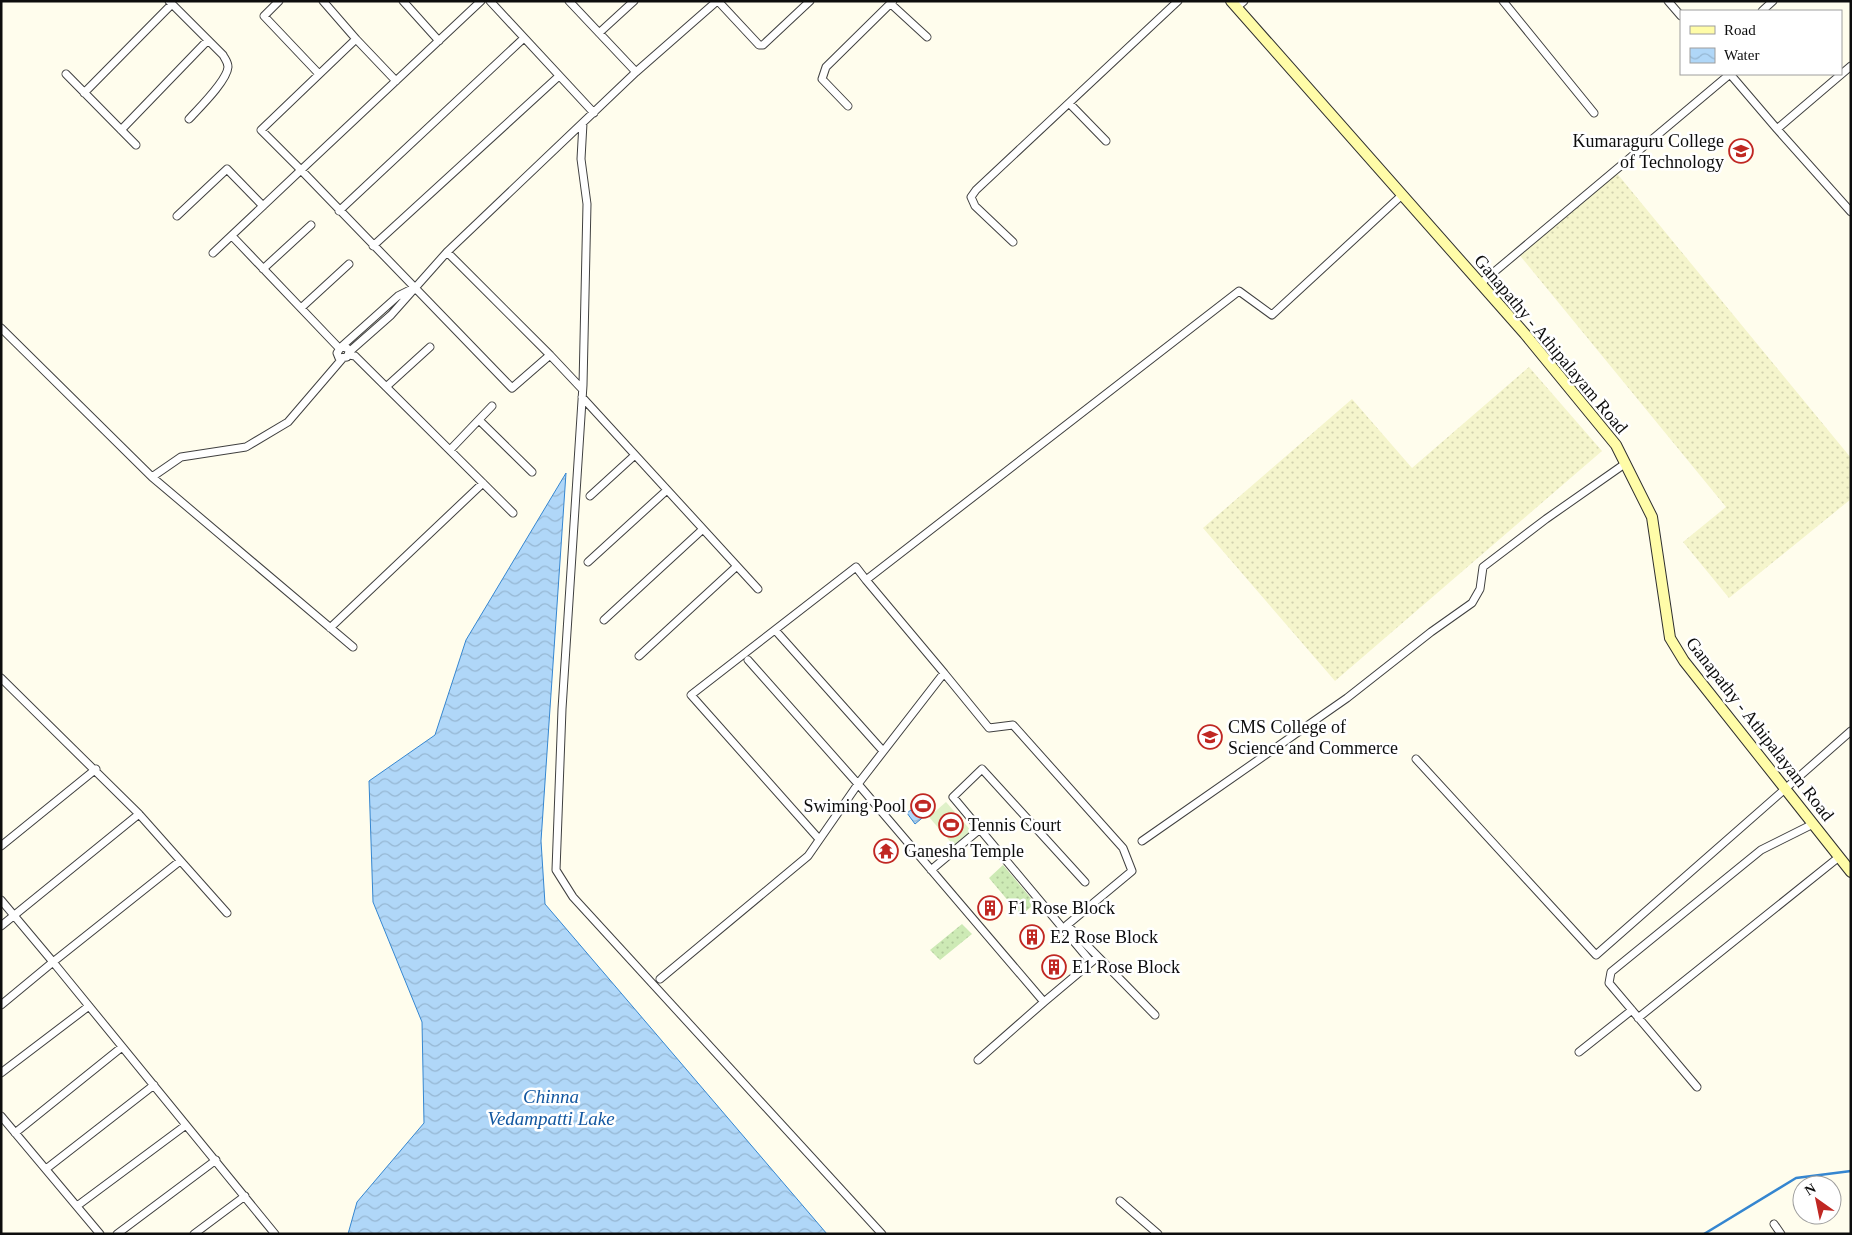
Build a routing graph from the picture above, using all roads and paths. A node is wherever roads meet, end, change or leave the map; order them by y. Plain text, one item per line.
1 (280, 1) edge
2 (323, 1) edge
3 (403, 1) edge
4 (481, 1) edge
5 (490, 1) edge
6 (569, 1) edge
7 (634, 1) edge
8 (717, 1) edge
9 (810, 1) edge
10 (1178, 1) edge
11 (1503, 1) edge
12 (1668, 1) edge
13 (1773, 1) edge
14 (171, 3) edge
15 (892, 3) edge
16 (1237, 3) edge
17 (1763, 10) edge
18 (1680, 15) edge
19 (599, 33) junction
20 (927, 37) dead end
21 (524, 38) junction
22 (356, 39) junction
23 (208, 40) junction
24 (439, 40) junction
25 (636, 72) junction
26 (66, 74) dead end
27 (319, 74) junction
28 (1729, 75) edge
29 (1731, 75) edge
30 (1841, 75) edge
31 (559, 76) junction
32 (396, 81) junction
33 (84, 93) junction
34 (1069, 102) junction
35 (848, 106) dead end
36 (594, 113) junction
37 (1594, 113) dead end
38 (189, 119) dead end
39 (583, 123) junction
40 (121, 130) junction
41 (1777, 130) junction
42 (1106, 141) dead end
43 (136, 146) dead end
44 (301, 170) junction
45 (1402, 195) junction
46 (263, 206) junction
47 (340, 211) junction
48 (1851, 212) edge
49 (176, 216) dead end
50 (311, 225) dead end
51 (232, 236) junction
52 (1013, 242) dead end
53 (373, 246) junction
54 (447, 252) junction
55 (213, 253) dead end
56 (349, 264) dead end
57 (263, 269) junction
58 (1481, 283) junction
59 (415, 288) junction
60 (301, 308) junction
61 (1, 328) edge
62 (430, 347) dead end
63 (340, 348) junction
64 (347, 355) junction
65 (550, 355) junction
66 (386, 387) junction
67 (582, 389) junction
68 (582, 398) junction
69 (492, 406) dead end
70 (479, 420) junction
71 (450, 450) junction
72 (635, 455) junction
73 (1626, 463) junction
74 (532, 472) dead end
75 (152, 477) junction
76 (483, 483) junction
77 (667, 490) junction
78 (590, 496) dead end
79 (513, 513) dead end
80 (703, 529) junction
81 (588, 562) dead end
82 (737, 566) junction
83 (866, 580) junction
84 (758, 589) dead end
85 (604, 620) dead end
86 (330, 628) junction
87 (775, 630) junction
88 (353, 647) dead end
89 (638, 656) dead end
90 (748, 660) dead end
91 (944, 673) junction
92 (1, 678) edge
93 (1851, 731) edge
94 (883, 751) junction
95 (1416, 759) dead end
96 (96, 769) junction
97 (858, 784) junction
98 (1785, 788) junction
99 (139, 814) junction
100 (1813, 824) junction
101 (980, 829) junction
102 (819, 839) junction
103 (1142, 841) dead end
104 (1, 846) edge
105 (1839, 857) junction
106 (180, 861) junction
107 (931, 870) junction
108 (1851, 872) edge
109 (1085, 882) dead end
110 (1, 900) edge
111 (227, 913) dead end
112 (14, 916) junction
113 (1, 926) edge
114 (1098, 957) junction
115 (53, 962) junction
116 (1091, 962) junction
117 (660, 979) dead end
118 (1044, 1002) junction
119 (1, 1005) edge
120 (90, 1006) junction
121 (1632, 1010) junction
122 (1155, 1015) dead end
123 (1638, 1018) junction
124 (122, 1047) junction
125 (1578, 1052) dead end
126 (978, 1060) dead end
127 (1, 1073) edge
128 (154, 1085) junction
129 (1697, 1087) dead end
130 (1, 1116) edge
131 (186, 1125) junction
132 (15, 1132) junction
133 (216, 1160) junction
134 (46, 1168) junction
135 (245, 1196) junction
136 (1120, 1201) dead end
137 (77, 1206) junction
138 (1774, 1224) dead end
139 (273, 1233) edge
140 (100, 1234) edge
141 (117, 1234) edge
142 (194, 1234) edge
143 (882, 1234) edge
144 (1158, 1234) edge
145 (1781, 1234) edge

1 - 27 street
2 - 22 street
3 - 24 street
4 - 24 street
5 - 21 street
6 - 19 street
7 - 19 street
8 - 9 street
8 - 25 street
10 - 34 street
11 - 37 street
12 - 18 street
13 - 17 street
14 - 23 street
14 - 33 street
15 - 20 street
15 - 35 street
16 - 45 main road, Ganapathy - Athipalayam Road
19 - 25 street
21 - 31 street
21 - 47 street
22 - 27 street
22 - 32 street
23 - 38 street
23 - 40 street
24 - 32 street
25 - 36 street
26 - 33 street
27 - 44 street
28 - 58 street
29 - 41 street
30 - 41 street
31 - 36 street
31 - 53 street
32 - 44 street
33 - 40 street
34 - 42 street
34 - 52 street
36 - 39 street
39 - 54 street
39 - 67 street
40 - 43 street
41 - 48 street
44 - 46 street
44 - 47 street
45 - 58 main road, Ganapathy - Athipalayam Road
45 - 83 street
46 - 49 street
46 - 51 street
47 - 53 street
50 - 57 street
51 - 55 street
51 - 57 street
53 - 59 street
54 - 59 street
54 - 65 street
56 - 60 street
57 - 60 street
58 - 73 main road, Ganapathy - Athipalayam Road
59 - 63 street
59 - 64 street
59 - 65 street
60 - 63 street
61 - 75 street
62 - 66 street
63 - 64 street
63 - 64 street
64 - 66 street
64 - 75 street
65 - 67 street
66 - 71 street
67 - 68 street
68 - 72 street
68 - 143 street
69 - 70 street
70 - 71 street
70 - 74 street
71 - 76 street
72 - 77 street
72 - 78 street
73 - 98 main road, Ganapathy - Athipalayam Road
73 - 103 street
75 - 86 street
76 - 79 street
76 - 86 street
77 - 80 street
77 - 81 street
80 - 82 street
80 - 85 street
82 - 84 street
82 - 89 street
83 - 87 street
83 - 91 street
86 - 88 street
87 - 94 street
87 - 102 street
90 - 97 street
91 - 94 street
91 - 114 street
92 - 96 street
93 - 98 street
94 - 97 street
95 - 98 street
96 - 99 street
96 - 104 street
97 - 102 street
97 - 107 street
98 - 100 main road, Ganapathy - Athipalayam Road
99 - 106 street
99 - 112 street
100 - 105 main road, Ganapathy - Athipalayam Road
100 - 121 street
101 - 107 street
101 - 109 street
101 - 116 street
102 - 117 street
105 - 108 main road, Ganapathy - Athipalayam Road
105 - 123 street
106 - 111 street
106 - 115 street
107 - 118 street
110 - 112 street
112 - 113 street
112 - 115 street
114 - 116 street
114 - 122 street
115 - 119 street
115 - 120 street
116 - 118 street
118 - 126 street
120 - 124 street
120 - 127 street
121 - 123 street
121 - 125 street
123 - 129 street
124 - 128 street
124 - 132 street
128 - 131 street
128 - 134 street
130 - 132 street
131 - 133 street
131 - 137 street
132 - 134 street
133 - 135 street
133 - 141 street
134 - 137 street
135 - 139 street
135 - 142 street
136 - 144 street
137 - 140 street
138 - 145 street

